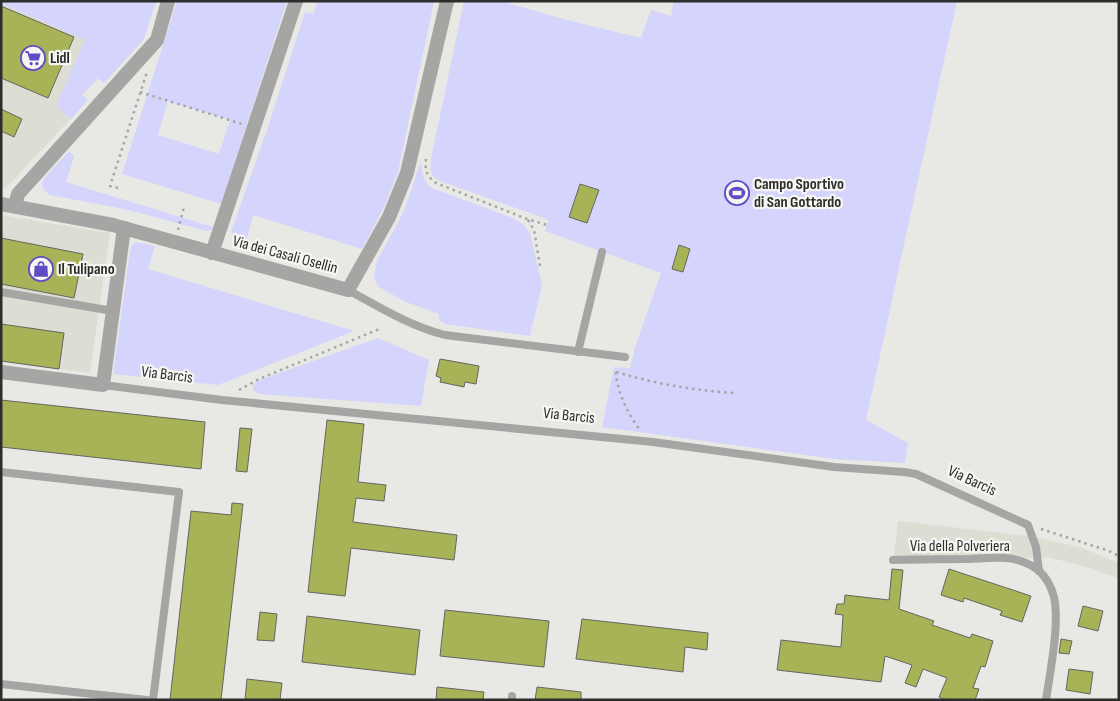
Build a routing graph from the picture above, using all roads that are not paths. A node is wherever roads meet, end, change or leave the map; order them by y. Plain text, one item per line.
1 (168, 1) edge
2 (296, 1) edge
3 (447, 1) edge
4 (8, 205) edge
5 (124, 228) junction
6 (602, 252) dead end
7 (212, 253) junction
8 (348, 290) junction
9 (1, 292) edge
10 (113, 311) junction
11 (578, 352) junction
12 (625, 357) dead end
13 (1, 372) edge
14 (103, 385) junction
15 (1, 472) edge
16 (893, 560) dead end
17 (1039, 571) junction
18 (1, 684) edge
19 (147, 700) edge
20 (153, 700) edge
21 (1046, 700) edge

1 - 4 street
2 - 7 street
3 - 8 street, Via dei Casali Osellin
4 - 5 street, Via dei Casali Osellin
5 - 7 street, Via dei Casali Osellin
5 - 10 street
6 - 11 lane
7 - 8 street, Via dei Casali Osellin
8 - 11 lane
9 - 10 lane
10 - 14 street
11 - 12 lane
13 - 14 street, Via Barcis
14 - 17 lane, Via Barcis
15 - 20 lane
16 - 17 lane, Via della Polveriera
17 - 21 lane
18 - 19 lane

